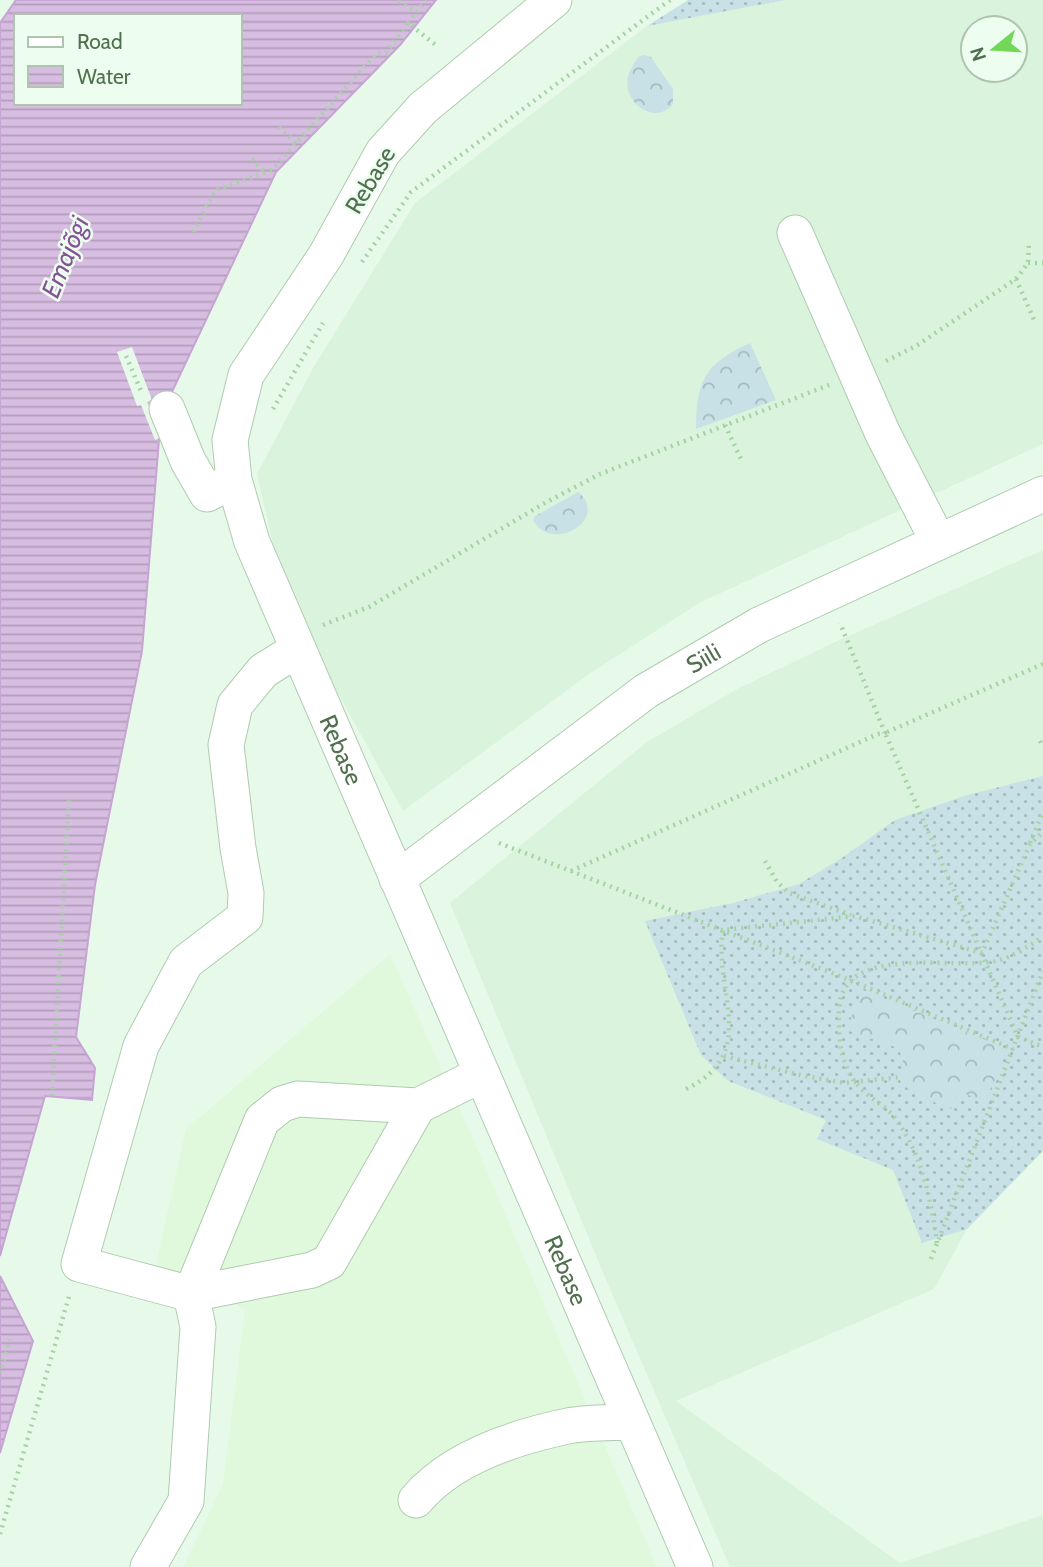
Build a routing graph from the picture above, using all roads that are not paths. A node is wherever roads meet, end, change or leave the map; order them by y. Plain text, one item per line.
1 (554, 0) edge
2 (795, 233) dead end
3 (167, 409) dead end
4 (234, 480) junction
5 (1043, 494) edge
6 (939, 541) junction
7 (296, 643) junction
8 (397, 879) junction
9 (482, 1074) junction
10 (418, 1106) junction
11 (191, 1294) junction
12 (632, 1422) junction
13 (416, 1500) dead end
14 (148, 1567) edge
15 (695, 1567) edge

1 - 4 street, Rebase
2 - 6 street
3 - 4 street
4 - 7 street, Rebase
5 - 6 street, Siili
6 - 8 street, Siili
7 - 8 street, Rebase
7 - 11 street
8 - 9 street, Rebase
9 - 10 street
9 - 12 street, Rebase
10 - 11 street
10 - 11 street
11 - 14 street
12 - 13 street
12 - 15 street, Rebase

